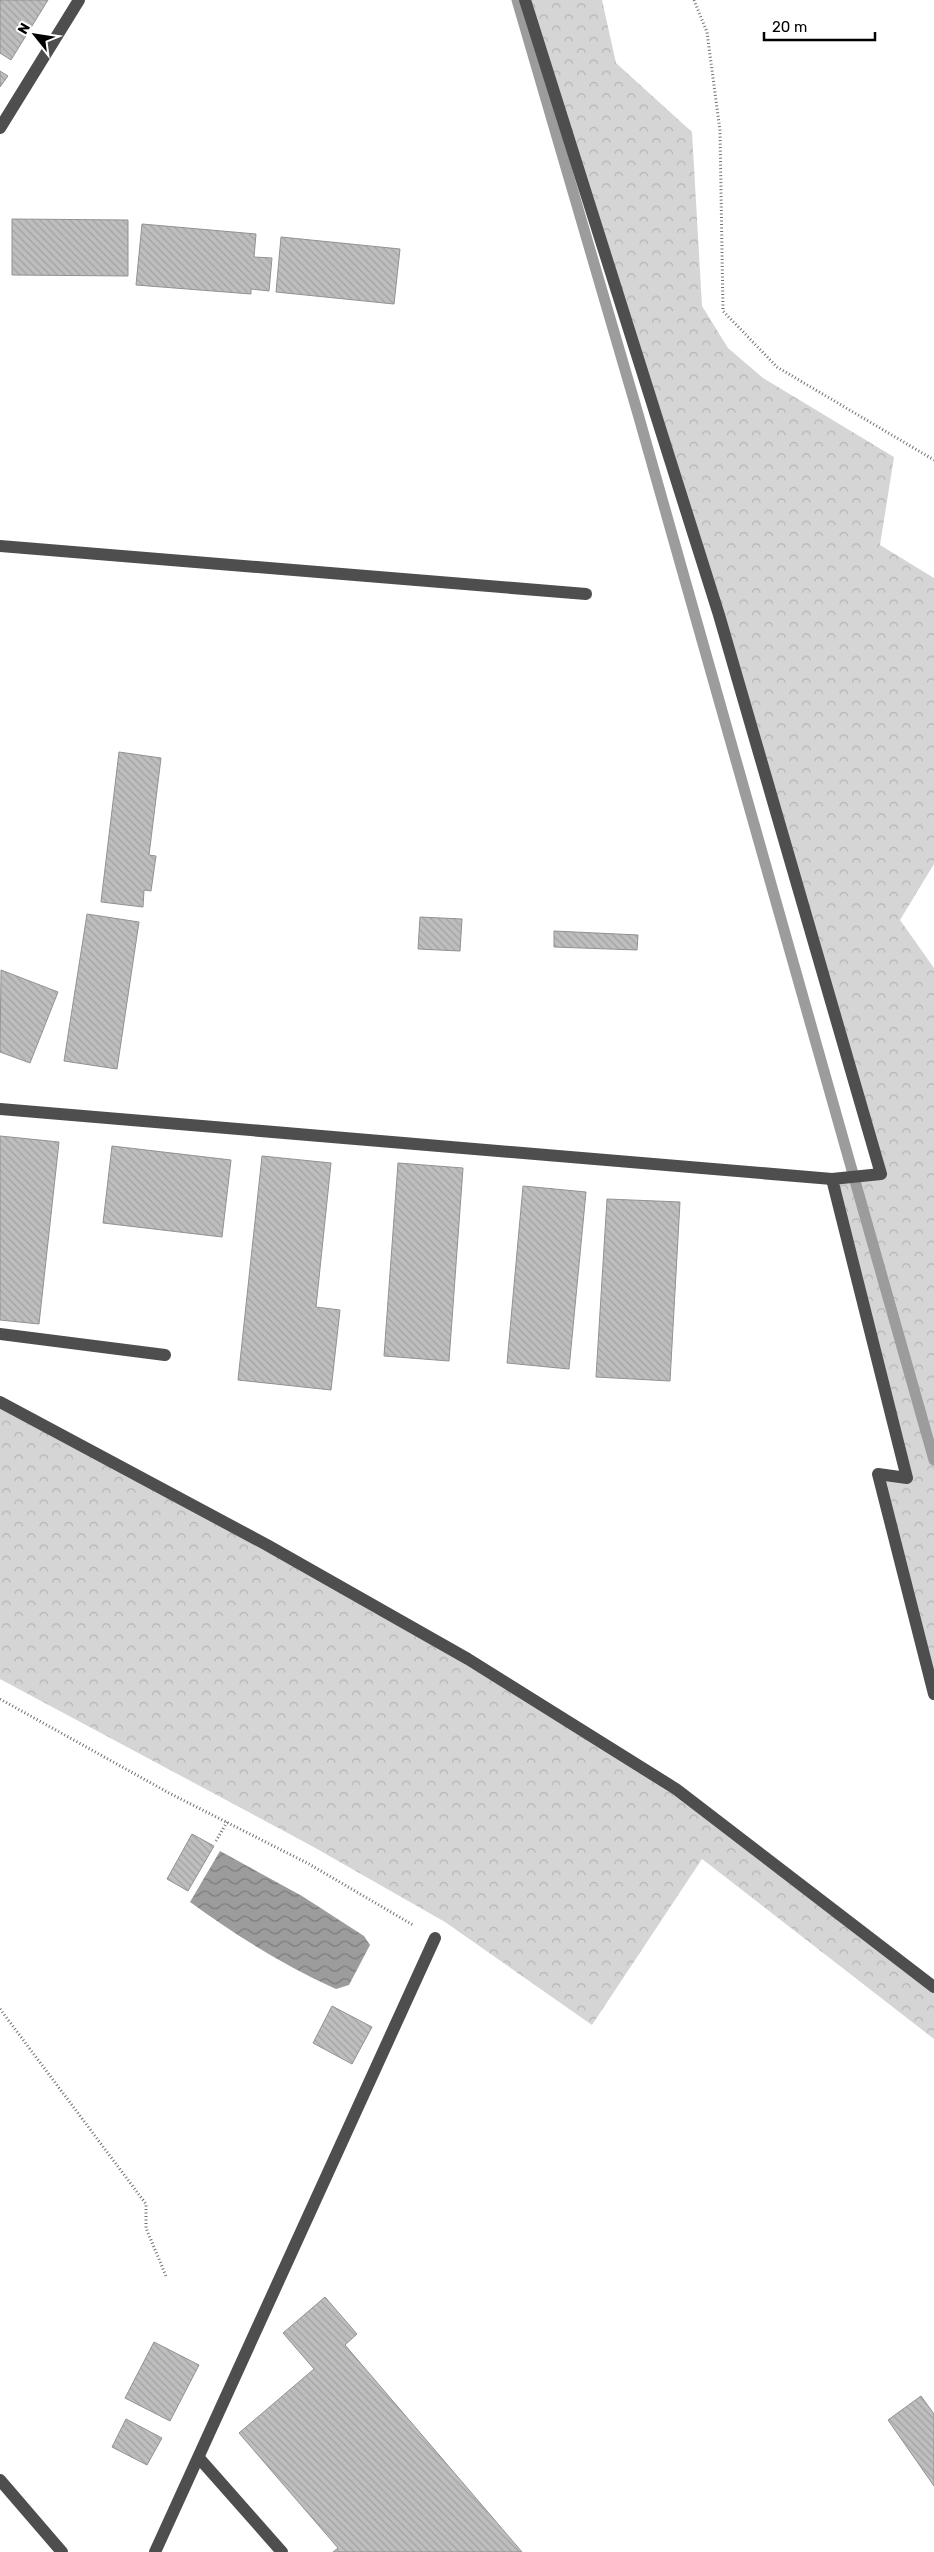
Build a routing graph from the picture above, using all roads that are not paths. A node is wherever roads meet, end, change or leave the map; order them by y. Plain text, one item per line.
1 (79, 0) edge
2 (525, 0) edge
3 (0, 128) edge
4 (0, 546) edge
5 (586, 594) dead end
6 (0, 1109) edge
7 (832, 1179) junction
8 (0, 1334) edge
9 (165, 1354) dead end
10 (0, 1402) edge
11 (934, 1694) edge
12 (435, 1938) road end
13 (934, 1987) edge
14 (199, 2458) junction
15 (0, 2480) edge
16 (62, 2552) edge
17 (155, 2552) edge
18 (282, 2552) edge

1 - 3 street
2 - 7 street
4 - 5 street
6 - 7 street
7 - 11 street
8 - 9 street
10 - 13 street
12 - 14 street
14 - 17 street
14 - 18 street
15 - 16 street

